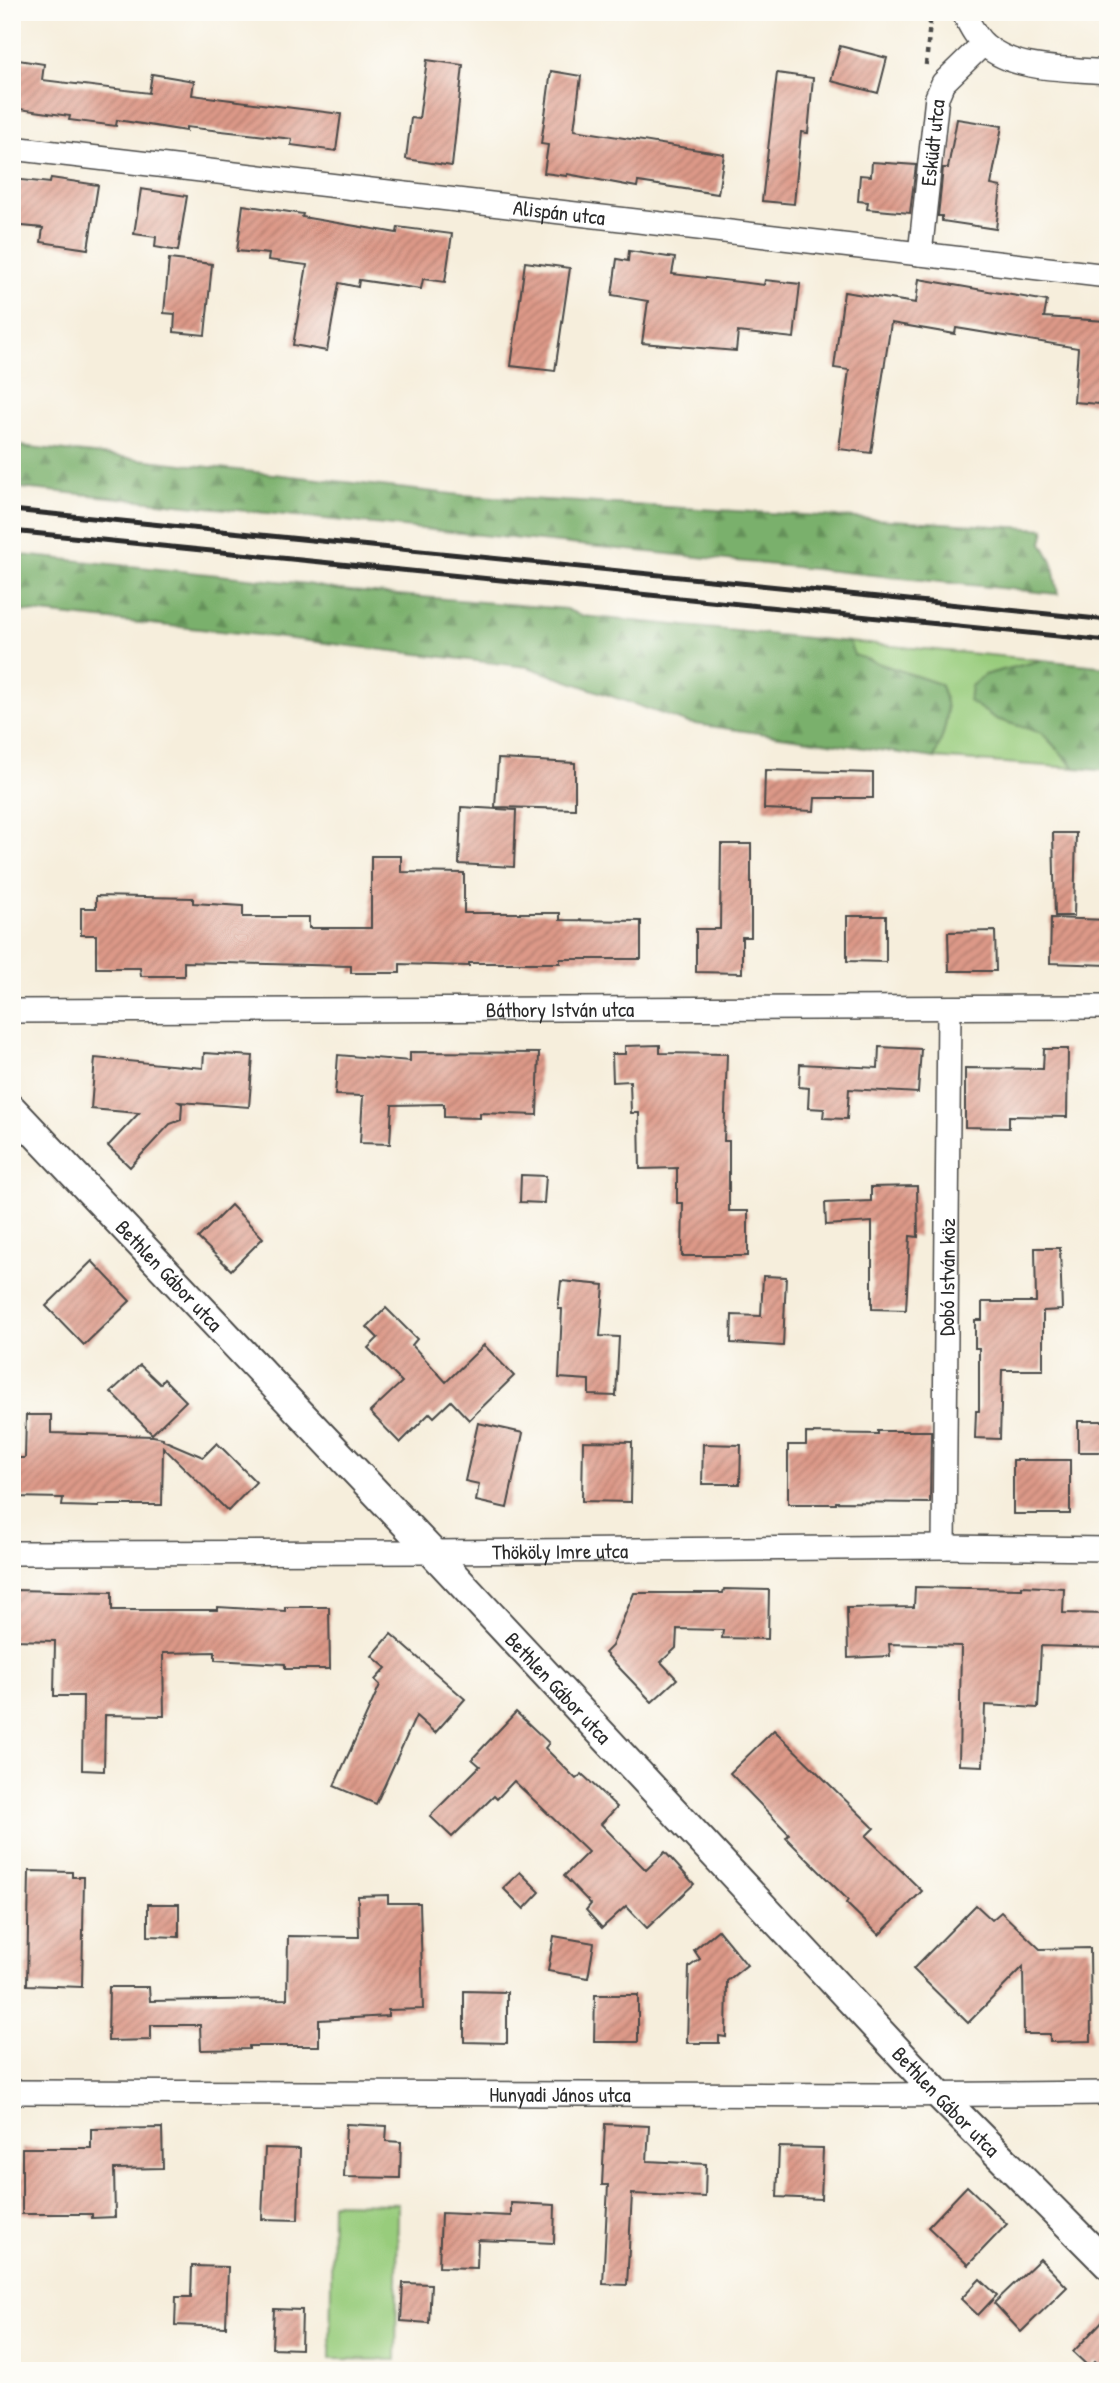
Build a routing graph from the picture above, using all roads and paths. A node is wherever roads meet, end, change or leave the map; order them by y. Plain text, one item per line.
1 (963, 12) edge
2 (983, 44) junction
3 (1108, 72) edge
4 (12, 148) edge
5 (920, 254) junction
6 (1108, 276) edge
7 (1108, 1007) edge
8 (949, 1009) junction
9 (12, 1011) edge
10 (12, 1108) edge
11 (944, 1547) junction
12 (1108, 1549) edge
13 (432, 1552) junction
14 (12, 1553) edge
15 (12, 2092) edge
16 (1108, 2092) edge
17 (939, 2095) junction
18 (1108, 2265) edge

1 - 2 street
2 - 3 street
2 - 5 street, Esküdt utca
4 - 5 street, Alispán utca
5 - 6 street, Alispán utca
7 - 8 street, Báthory István utca
8 - 9 street, Báthory István utca
8 - 11 street, Dobó István köz
10 - 13 street, Bethlen Gábor utca
11 - 12 street, Thököly Imre utca
11 - 13 street, Thököly Imre utca
13 - 14 street, Thököly Imre utca
13 - 17 street, Bethlen Gábor utca
15 - 17 street, Hunyadi János utca
16 - 17 street, Hunyadi János utca
17 - 18 street, Bethlen Gábor utca

